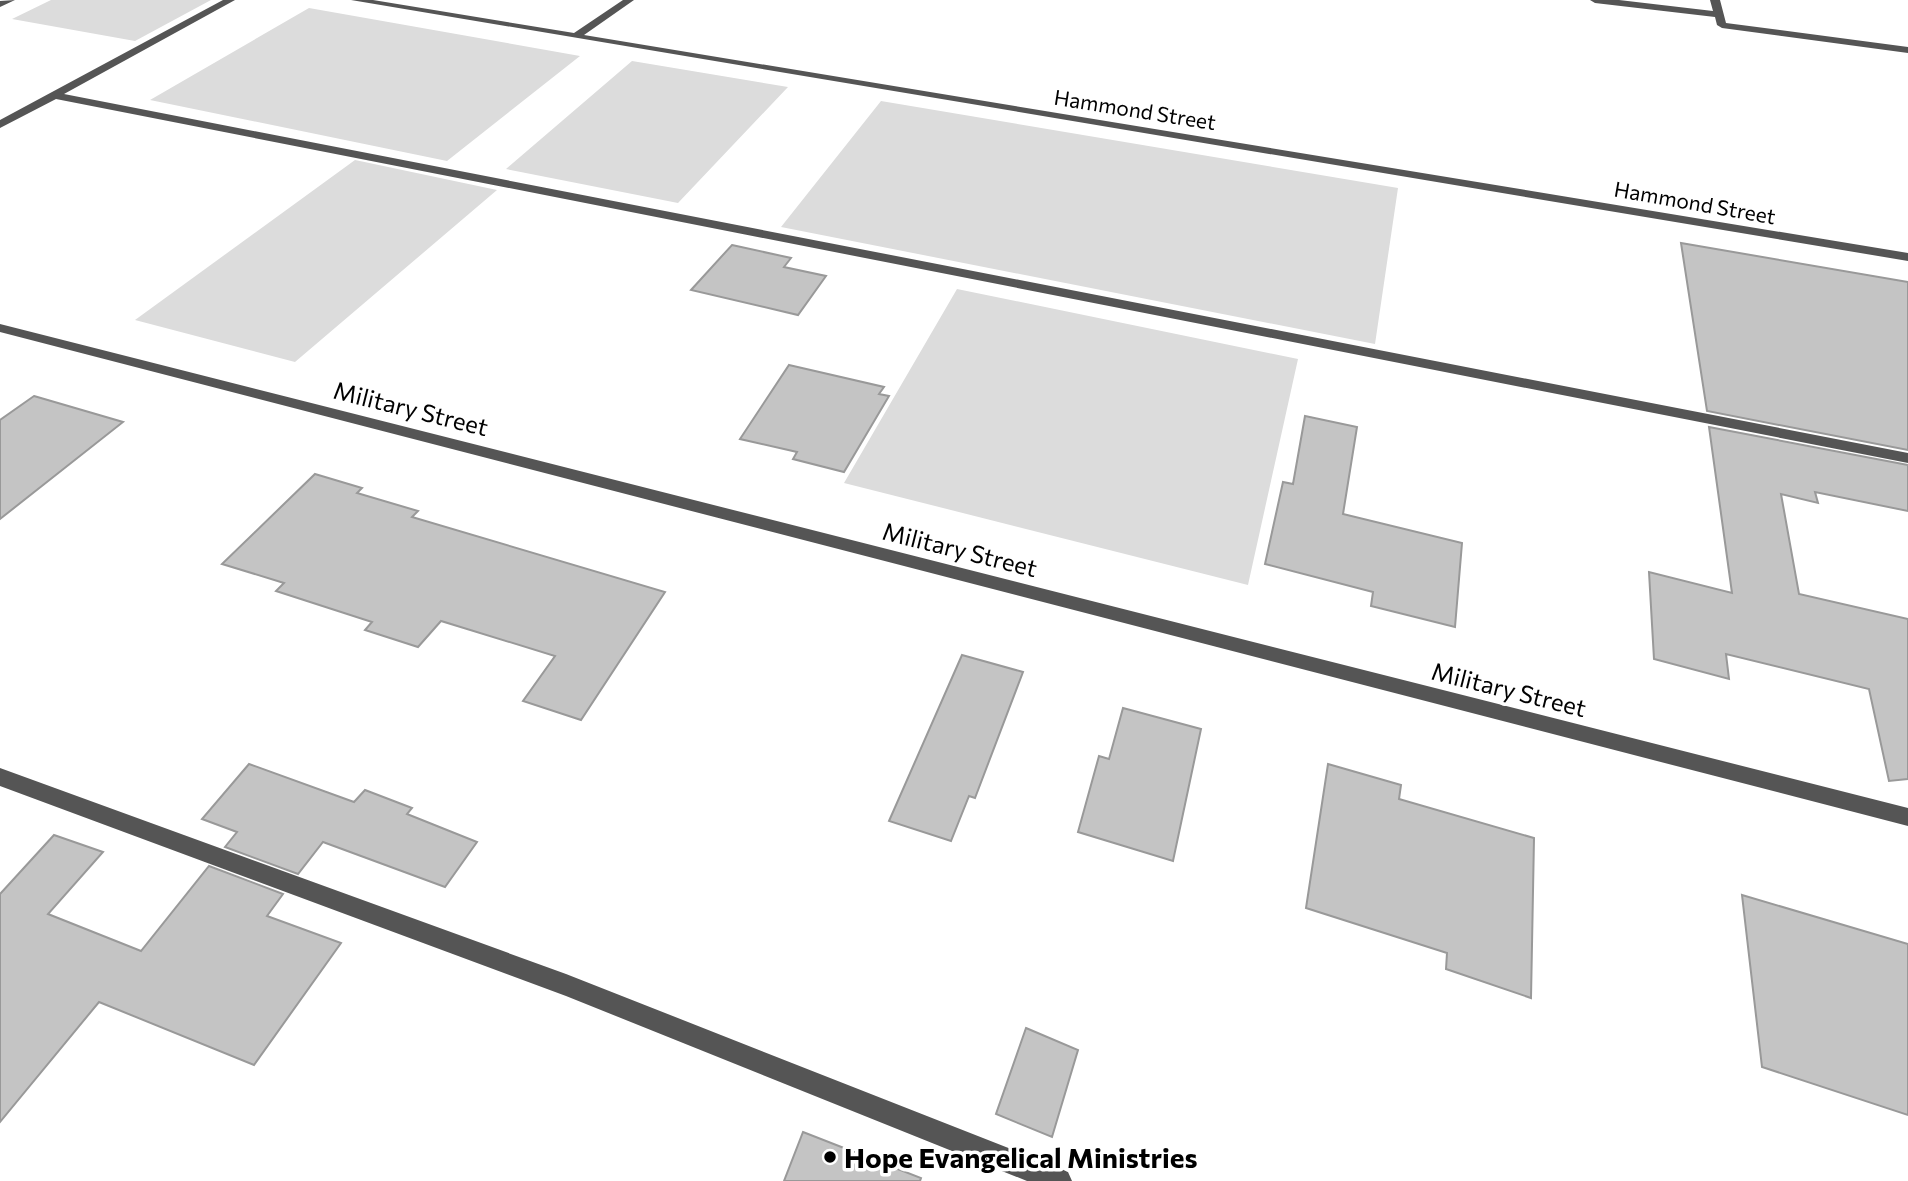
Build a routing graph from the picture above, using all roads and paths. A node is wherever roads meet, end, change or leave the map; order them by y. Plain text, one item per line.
1 (9, 0) edge
2 (230, 0) edge
3 (356, 0) edge
4 (629, 0) edge
5 (1595, 0) edge
6 (1715, 0) edge
7 (0, 4) edge
8 (1721, 20) junction
9 (576, 36) junction
10 (1908, 50) edge
11 (56, 96) junction
12 (0, 125) edge
13 (1908, 257) edge
14 (0, 328) edge
15 (1908, 458) edge
16 (0, 777) edge
17 (1908, 817) edge
18 (1059, 1181) edge

1 - 7 street
2 - 11 street
3 - 9 street, Hammond Street
4 - 9 street
5 - 8 street
6 - 8 street
8 - 10 street
9 - 13 street, Hammond Street
11 - 12 street
11 - 15 street
14 - 17 street, Military Street
16 - 18 street

